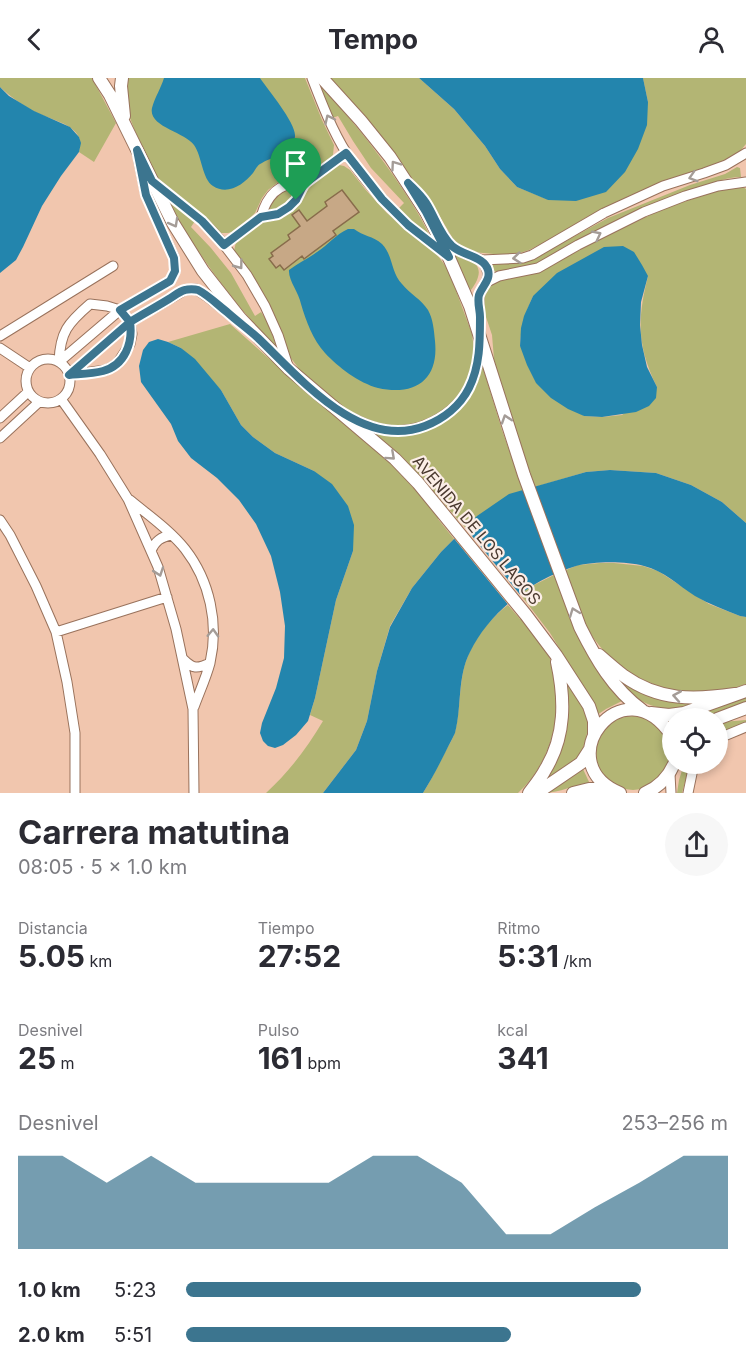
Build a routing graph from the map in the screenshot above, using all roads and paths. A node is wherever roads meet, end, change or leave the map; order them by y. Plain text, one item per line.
1 (99, 78) edge
2 (122, 78) edge
3 (312, 78) edge
4 (322, 78) edge
5 (125, 124) junction
6 (137, 150) junction
7 (346, 153) junction
8 (746, 153) edge
9 (152, 181) junction
10 (746, 182) edge
11 (408, 183) junction
12 (304, 184) junction
13 (261, 217) junction
14 (224, 245) junction
15 (449, 257) junction
16 (482, 260) junction
17 (113, 266) dead end
18 (487, 282) junction
19 (120, 310) junction
20 (130, 322) junction
21 (0, 336) edge
22 (257, 337) junction
23 (480, 338) junction
24 (0, 348) edge
25 (59, 362) junction
26 (30, 368) junction
27 (289, 369) junction
28 (69, 375) junction
29 (28, 392) junction
30 (61, 399) junction
31 (39, 402) junction
32 (344, 415) junction
33 (0, 418) edge
34 (0, 438) edge
35 (128, 499) junction
36 (0, 520) edge
37 (171, 535) junction
38 (151, 551) junction
39 (167, 597) junction
40 (56, 632) junction
41 (589, 647) junction
42 (556, 655) junction
43 (183, 659) junction
44 (210, 663) junction
45 (740, 693) edge
46 (746, 708) edge
47 (194, 709) junction
48 (646, 712) junction
49 (728, 715) edge
50 (746, 715) edge
51 (728, 716) edge
52 (662, 722) edge
53 (746, 727) edge
54 (594, 734) junction
55 (728, 734) edge
56 (590, 749) junction
57 (669, 774) edge
58 (672, 774) edge
59 (692, 774) edge
60 (615, 791) edge
61 (75, 793) edge
62 (194, 793) edge
63 (529, 793) edge
64 (537, 793) edge
65 (573, 793) edge
66 (645, 793) edge
67 (671, 793) edge
68 (688, 793) edge

1 - 5 street, AVENIDA DE LOS LAGOS
2 - 5 street
7 -> 3 street
11 -> 4 street, AVENIDA DE LOS LAGOS
5 - 6 street, AVENIDA DE LOS LAGOS
6 - 9 street, AVENIDA DE LOS LAGOS
6 - 19 street
7 - 12 street
7 - 15 street
8 -> 16 street
9 - 14 street
9 -> 22 street, AVENIDA DE LOS LAGOS
18 -> 10 street
11 - 15 street, AVENIDA DE LOS LAGOS
11 - 16 street
12 - 13 street
12 - 13 street
13 - 14 street
14 -> 27 street
15 - 23 street, AVENIDA DE LOS LAGOS
16 - 18 street
17 - 21 street
18 - 23 street
19 - 20 street
19 - 25 street
19 - 25 street
20 - 22 street
20 - 28 street
20 - 28 street
22 - 27 street, AVENIDA DE LOS LAGOS
23 - 32 street
41 -> 23 street, AVENIDA DE LOS LAGOS
24 - 26 street
25 - 26 street
25 - 28 street
26 - 29 street
27 - 32 street, AVENIDA DE LOS LAGOS
28 - 30 street
29 - 31 street
29 - 33 street
30 - 31 street
30 - 35 street
31 - 34 street
32 -> 42 street, AVENIDA DE LOS LAGOS
35 - 37 street
35 - 38 street
36 - 40 street
37 - 38 street
44 -> 37 street
38 -> 39 street
39 - 40 street
39 - 43 street
40 - 61 street
45 -> 41 street
41 - 48 street, AVENIDA DE LOS LAGOS
42 - 54 street, AVENIDA DE LOS LAGOS
42 - 63 street
43 - 44 street
43 - 47 street
44 - 47 street
45 - 48 street
46 - 49 street
47 - 62 street
48 - 52 street, AVENIDA DE LOS LAGOS
48 - 54 street
50 - 51 street
53 - 55 street
54 - 56 street
56 - 60 street
56 - 64 street
57 - 66 street
58 - 67 street
59 - 68 street
60 - 65 street

